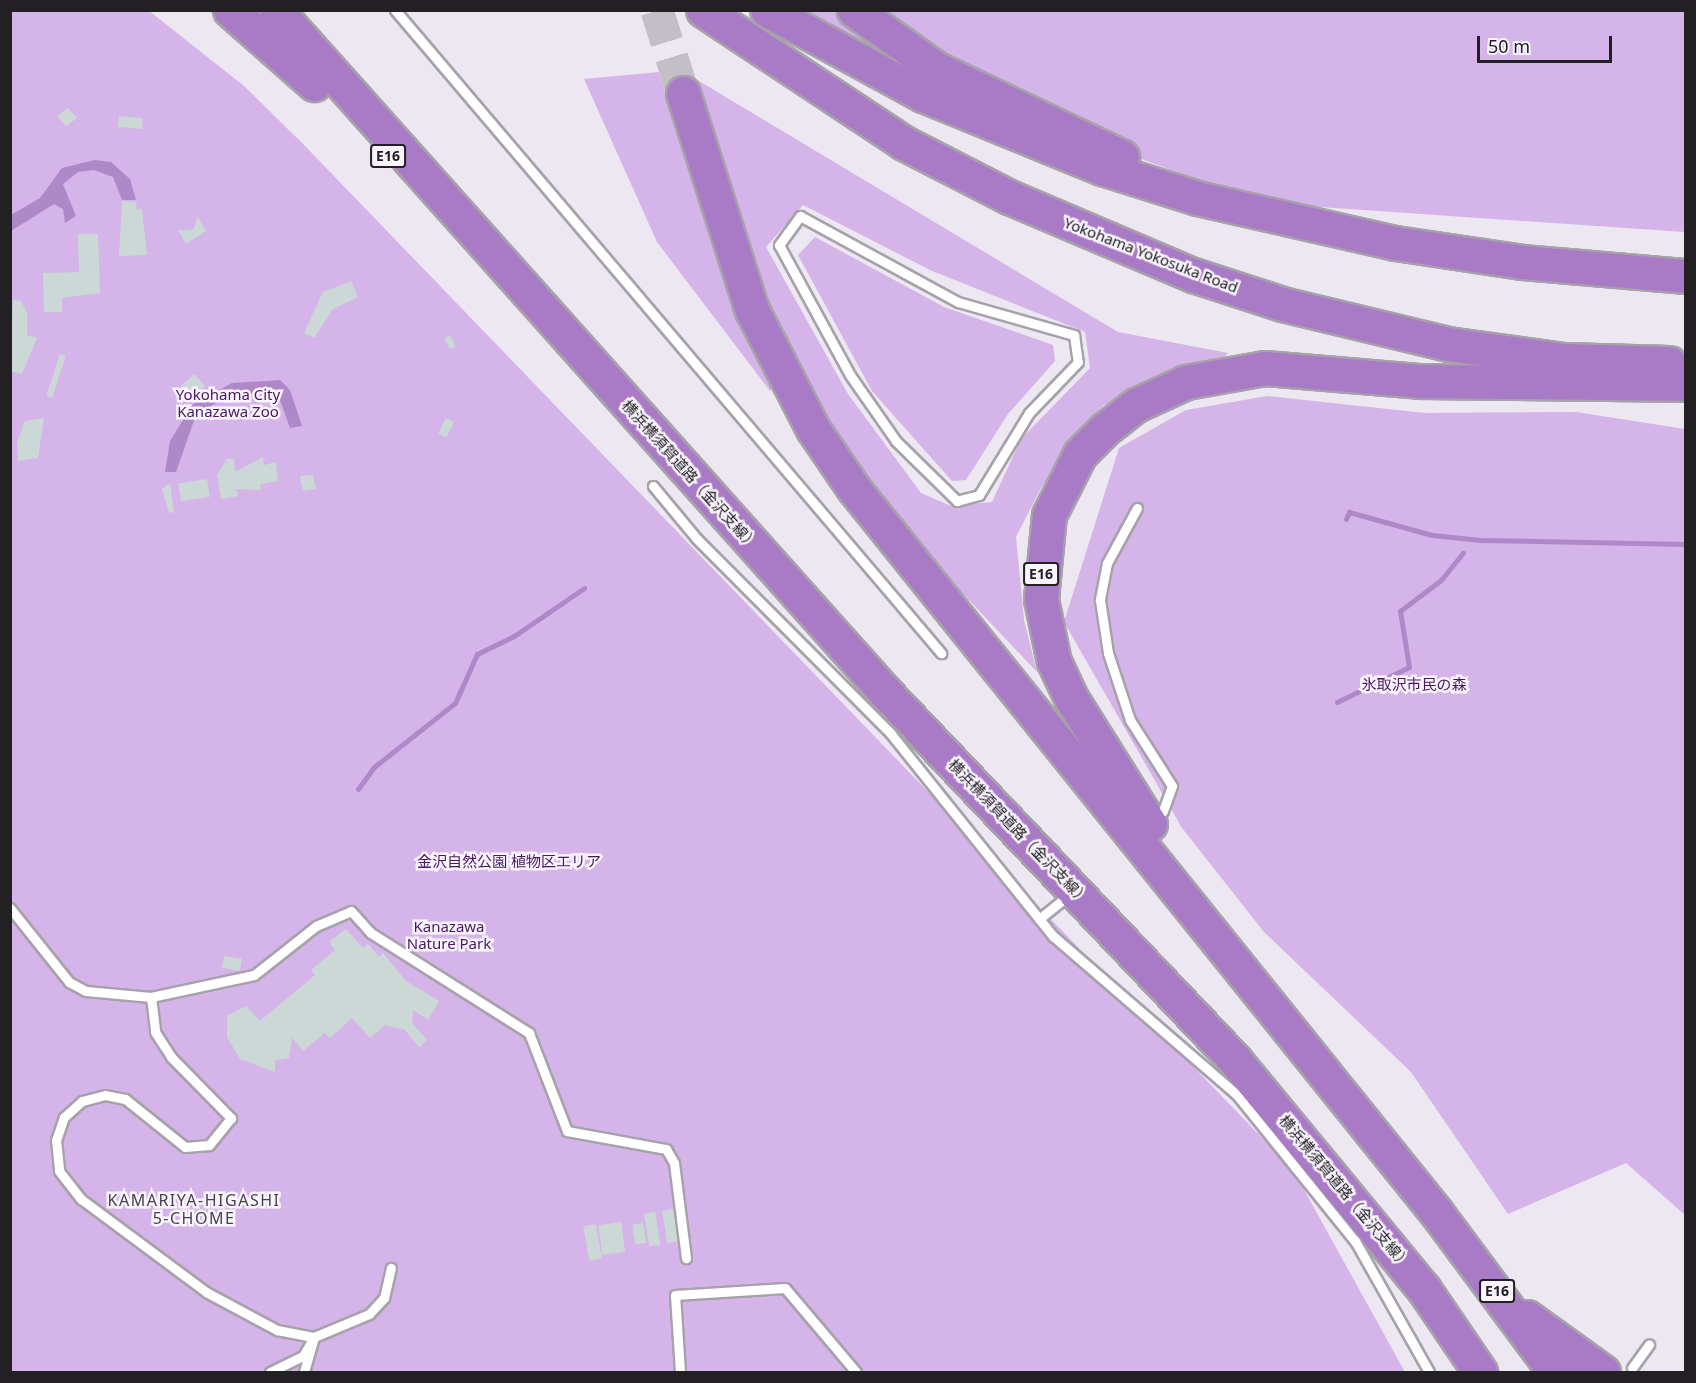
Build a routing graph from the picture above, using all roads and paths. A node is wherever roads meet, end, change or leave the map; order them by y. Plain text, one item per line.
1 (231, 10) edge
2 (276, 10) edge
3 (395, 10) edge
4 (703, 10) edge
5 (767, 10) edge
6 (854, 10) edge
7 (683, 93) tunnel mouth
8 (1197, 198) junction
9 (1686, 276) edge
10 (539, 308) junction
11 (1074, 335) joint
12 (1686, 363) edge
13 (1686, 384) edge
14 (653, 486) dead end
15 (1137, 508) dead end
16 (941, 653) dead end
17 (1163, 811) dead end
18 (1061, 901) dead end
19 (10, 908) edge
20 (1039, 919) junction
21 (151, 997) junction
22 (1436, 1212) junction
23 (686, 1258) dead end
24 (391, 1268) dead end
25 (1504, 1300) junction
26 (1525, 1331) junction
27 (314, 1337) junction
28 (1649, 1345) dead end
29 (1474, 1367) edge
30 (1618, 1370) edge
31 (270, 1372) edge
32 (304, 1372) edge
33 (680, 1372) edge
34 (856, 1372) edge
35 (1429, 1372) edge
36 (1555, 1372) edge
37 (1577, 1372) edge

1 - 10 highway, E16
2 - 10 highway, E16
3 - 16 lane
4 - 12 highway, Yokohama Yokosuka Road
5 - 8 highway
6 - 8 highway
7 - 22 highway, E16
8 - 9 highway
10 - 29 highway, 横浜横須賀道路（金沢支線） / E16
11 - 11 lane
13 - 22 highway, E16
14 - 20 lane
15 - 17 lane
18 - 20 lane
19 - 21 lane
20 - 35 lane
21 - 23 lane
21 - 27 lane
22 - 25 highway, E16
24 - 27 lane
25 - 26 highway, E16
25 - 30 highway
26 - 36 highway, E16
26 - 37 highway
27 - 31 lane
27 - 32 lane
28 - 30 lane
33 - 34 lane

